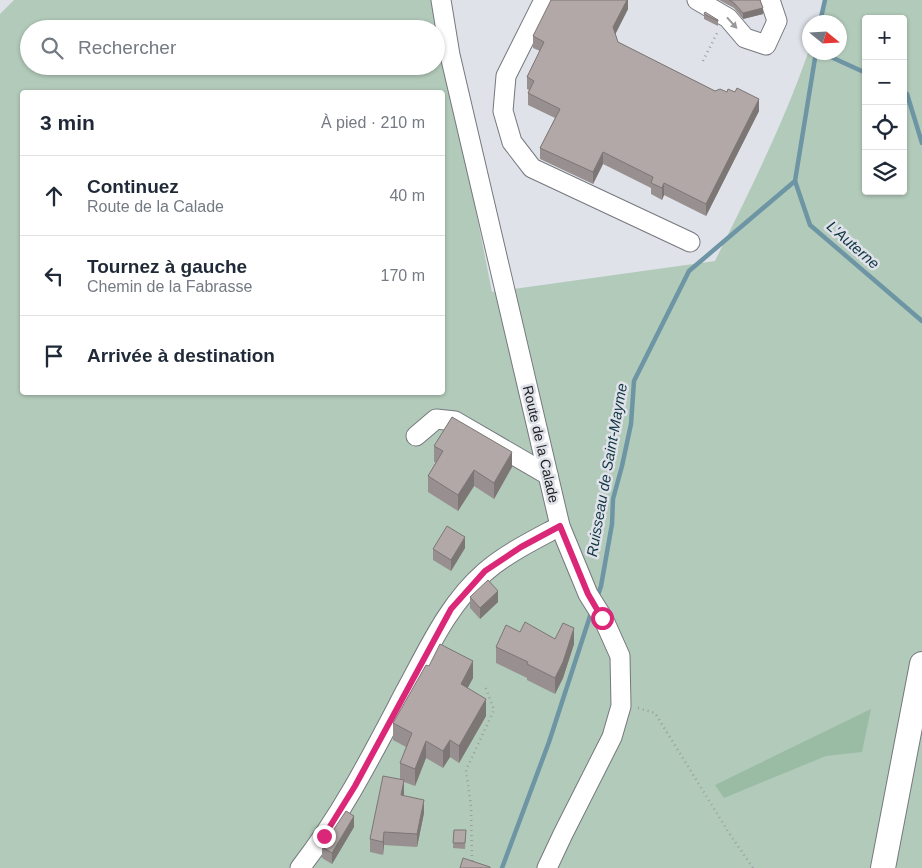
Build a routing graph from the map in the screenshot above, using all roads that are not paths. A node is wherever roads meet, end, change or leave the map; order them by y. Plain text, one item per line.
1 (441, 0) edge
2 (544, 0) edge
3 (697, 0) edge
4 (770, 0) edge
5 (444, 20) edge
6 (445, 24) edge
7 (690, 242) dead end
8 (416, 436) dead end
9 (548, 475) junction
10 (560, 526) junction
11 (922, 664) edge
12 (300, 868) edge
13 (547, 868) edge
14 (883, 868) edge

1 - 5 street, Route de la Calade
2 - 7 street
3 -> 4 street
6 - 9 street, Route de la Calade
8 - 9 street
9 - 10 street, Route de la Calade
10 - 12 street
10 - 13 street, Route de la Calade
11 - 14 main road

